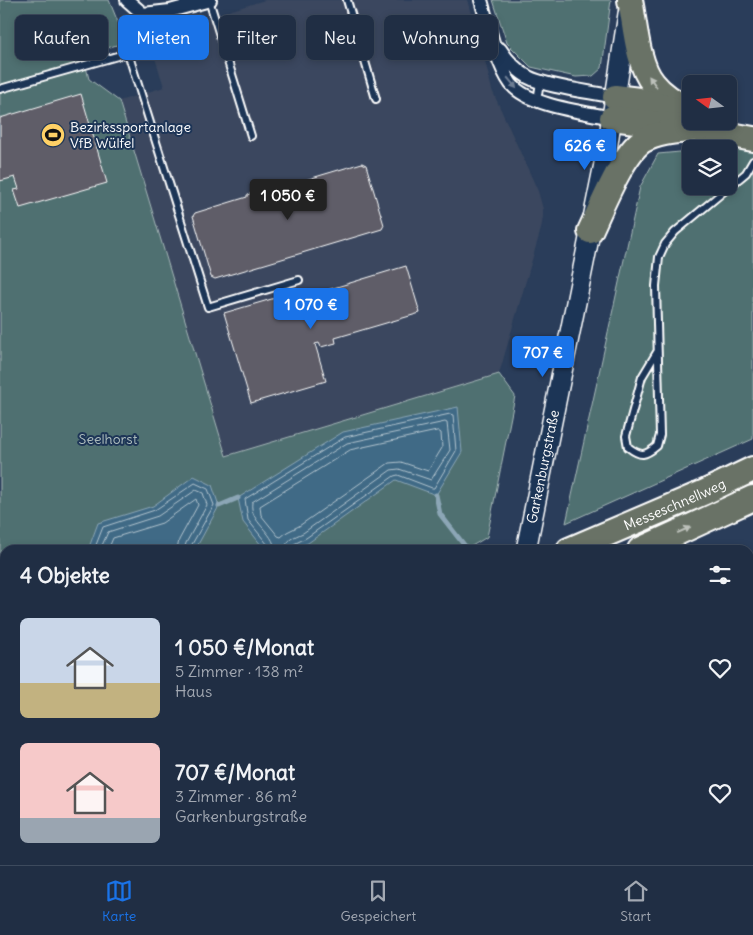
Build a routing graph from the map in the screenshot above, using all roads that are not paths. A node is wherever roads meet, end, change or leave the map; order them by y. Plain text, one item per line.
1 (127, 0) edge
2 (210, 0) edge
3 (347, 0) edge
4 (481, 0) edge
5 (630, 0) edge
6 (142, 14) joint
7 (486, 15) edge
8 (498, 46) edge
9 (498, 54) edge
10 (118, 56) edge
11 (130, 60) edge
12 (540, 82) junction
13 (0, 89) edge
14 (376, 100) dead end
15 (537, 101) junction
16 (614, 107) junction
17 (682, 108) edge
18 (682, 116) edge
19 (682, 124) edge
20 (738, 125) edge
21 (753, 128) edge
22 (728, 130) edge
23 (251, 136) dead end
24 (753, 139) edge
25 (753, 161) edge
26 (590, 231) junction
27 (299, 280) dead end
28 (657, 352) junction
29 (753, 469) edge
30 (753, 498) edge
31 (527, 545) edge
32 (581, 545) edge
33 (651, 545) edge

1 - 6 street
2 - 6 street
2 - 23 lane
3 - 14 lane
4 - 7 street
5 - 16 main road, Garkenburgstraße
17 -> 5 highway
8 - 12 street
9 -> 15 street
10 - 13 lane
11 - 27 lane
12 - 15 lane
12 - 16 street
15 - 16 street
16 - 18 highway
16 - 26 main road, Garkenburgstraße
19 - 26 highway
20 - 21 highway
22 - 24 highway
25 - 28 lane
26 - 31 main road, Garkenburgstraße
28 - 28 lane
29 - 32 highway, Messeschnellweg
33 -> 30 highway, Messeschnellweg

